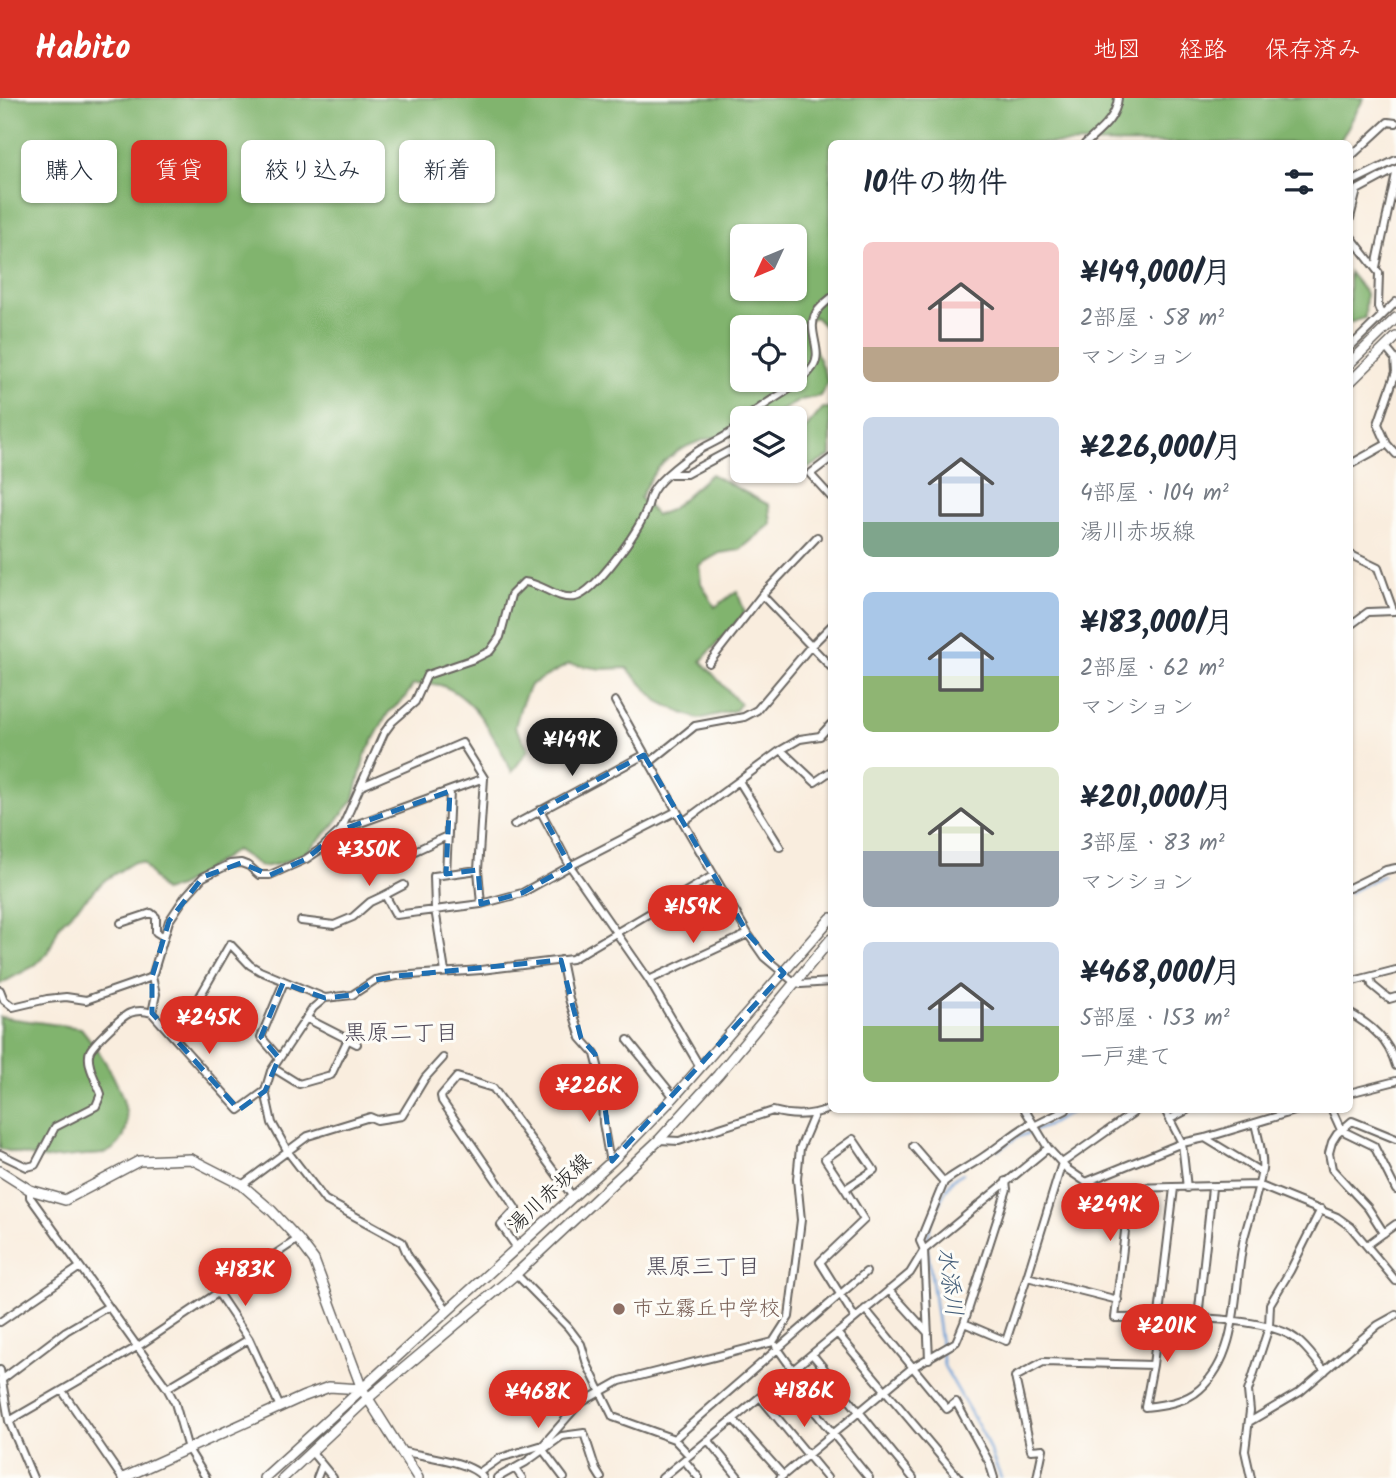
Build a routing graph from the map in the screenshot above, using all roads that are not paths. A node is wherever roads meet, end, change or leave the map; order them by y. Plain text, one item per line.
1 (1118, 98) edge
2 (1396, 123) edge
3 (1089, 140) edge
4 (1353, 154) edge
5 (1396, 160) edge
6 (1396, 169) edge
7 (1396, 174) edge
8 (1353, 181) edge
9 (1353, 206) edge
10 (1353, 239) edge
11 (1376, 267) junction
12 (828, 301) edge
13 (1396, 302) edge
14 (1382, 316) junction
15 (1396, 318) edge
16 (1396, 337) edge
17 (1353, 344) edge
18 (1386, 348) junction
19 (1395, 359) edge
20 (1353, 360) edge
21 (1353, 379) edge
22 (760, 406) edge
23 (730, 434) edge
24 (1387, 444) junction
25 (730, 452) edge
26 (1396, 454) edge
27 (828, 460) edge
28 (1353, 463) edge
29 (670, 474) junction
30 (828, 494) edge
31 (817, 537) dead end
32 (1353, 556) edge
33 (762, 595) junction
34 (1395, 611) edge
35 (1353, 623) edge
36 (828, 629) edge
37 (810, 647) junction
38 (709, 663) dead end
39 (828, 664) edge
40 (615, 701) dead end
41 (828, 727) edge
42 (781, 750) junction
43 (644, 755) junction
44 (649, 763) junction
45 (828, 773) edge
46 (484, 778) junction
47 (739, 781) junction
48 (362, 786) junction
49 (450, 791) junction
50 (540, 810) junction
51 (677, 811) junction
52 (682, 822) junction
53 (514, 825) dead end
54 (341, 830) junction
55 (447, 836) junction
56 (780, 847) dead end
57 (570, 866) junction
58 (1396, 868) edge
59 (478, 870) junction
60 (370, 872) dead end
61 (446, 874) junction
62 (714, 875) junction
63 (404, 885) dead end
64 (1353, 886) edge
65 (385, 895) junction
66 (481, 904) junction
67 (435, 909) junction
68 (301, 921) dead end
69 (828, 922) edge
70 (121, 923) dead end
71 (615, 933) junction
72 (748, 934) junction
73 (164, 937) junction
74 (828, 942) edge
75 (561, 960) junction
76 (1396, 971) edge
77 (445, 972) junction
78 (784, 973) junction
79 (152, 977) junction
80 (1370, 977) junction
81 (649, 980) junction
82 (1353, 981) dead end
83 (284, 982) junction
84 (794, 982) junction
85 (828, 982) edge
86 (0, 990) edge
87 (1396, 997) edge
88 (326, 998) junction
89 (196, 1003) dead end
90 (152, 1013) junction
91 (1353, 1015) edge
92 (306, 1018) junction
93 (348, 1039) junction
94 (628, 1040) dead end
95 (358, 1044) dead end
96 (279, 1058) junction
97 (443, 1058) dead end
98 (1396, 1066) edge
99 (700, 1067) junction
100 (273, 1068) junction
101 (1396, 1081) edge
102 (265, 1091) junction
103 (1353, 1093) edge
104 (674, 1097) junction
105 (828, 1109) edge
106 (1027, 1113) edge
107 (1059, 1113) edge
108 (1134, 1113) edge
109 (1167, 1113) edge
110 (1181, 1113) edge
111 (1288, 1113) edge
112 (1333, 1113) edge
113 (814, 1115) junction
114 (1170, 1119) junction
115 (1255, 1123) junction
116 (1033, 1124) junction
117 (1341, 1130) junction
118 (1205, 1138) junction
119 (1396, 1139) edge
120 (659, 1140) junction
121 (1182, 1143) junction
122 (913, 1146) dead end
123 (1048, 1148) junction
124 (288, 1152) junction
125 (0, 1154) edge
126 (612, 1161) junction
127 (1062, 1163) junction
128 (0, 1171) edge
129 (1261, 1172) junction
130 (1006, 1181) junction
131 (944, 1182) junction
132 (1086, 1182) junction
133 (242, 1185) junction
134 (1258, 1185) junction
135 (1130, 1188) junction
136 (1174, 1188) junction
137 (1187, 1188) junction
138 (1212, 1188) junction
139 (845, 1189) junction
140 (30, 1190) junction
141 (1396, 1190) edge
142 (573, 1197) junction
143 (1321, 1209) junction
144 (1396, 1224) edge
145 (1384, 1233) junction
146 (298, 1238) junction
147 (1367, 1245) junction
148 (517, 1248) junction
149 (924, 1250) junction
150 (80, 1267) junction
151 (866, 1272) dead end
152 (516, 1274) junction
153 (1027, 1278) junction
154 (1396, 1281) edge
155 (890, 1290) junction
156 (218, 1293) junction
157 (841, 1295) junction
158 (1118, 1300) junction
159 (107, 1307) junction
160 (865, 1310) junction
161 (448, 1311) junction
162 (1396, 1315) edge
163 (1159, 1317) junction
164 (855, 1318) junction
165 (1198, 1318) junction
166 (1232, 1321) junction
167 (0, 1322) edge
168 (964, 1323) junction
169 (1269, 1327) junction
170 (837, 1333) junction
171 (929, 1333) junction
172 (249, 1339) junction
173 (776, 1346) junction
174 (137, 1347) junction
175 (811, 1354) junction
176 (929, 1359) junction
177 (1153, 1365) junction
178 (913, 1367) junction
179 (0, 1370) edge
180 (793, 1370) junction
181 (1325, 1371) junction
182 (786, 1376) junction
183 (1, 1380) edge
184 (167, 1388) junction
185 (362, 1389) junction
186 (886, 1389) junction
187 (63, 1391) junction
188 (600, 1391) junction
189 (760, 1397) junction
190 (367, 1399) junction
191 (280, 1407) junction
192 (859, 1412) junction
193 (733, 1419) junction
194 (9, 1421) junction
195 (1249, 1422) junction
196 (833, 1433) junction
197 (674, 1439) junction
198 (708, 1440) junction
199 (188, 1449) junction
200 (543, 1450) junction
201 (311, 1451) junction
202 (401, 1451) junction
203 (808, 1454) junction
204 (686, 1457) junction
205 (323, 1465) junction
206 (515, 1468) junction
207 (482, 1475) edge
208 (412, 1476) edge
209 (781, 1477) edge
210 (33, 1478) edge
211 (123, 1478) edge
212 (206, 1478) edge
213 (264, 1478) edge
214 (283, 1478) edge
215 (317, 1478) edge
216 (333, 1478) edge
217 (497, 1478) edge
218 (522, 1478) edge
219 (564, 1478) edge
220 (601, 1478) edge
221 (662, 1478) edge
222 (699, 1478) edge
223 (739, 1478) edge
224 (827, 1478) edge
225 (869, 1478) edge
226 (913, 1478) edge
227 (959, 1478) edge
228 (994, 1478) edge
229 (1037, 1478) edge
230 (1251, 1478) edge

1 - 3 street
2 - 4 street
5 - 8 street
6 - 9 street
7 - 11 street
10 - 11 street
11 - 14 street
12 - 22 street
13 - 14 street
14 - 17 street
15 - 20 main road
16 - 18 main road
18 - 19 street
18 - 21 main road
19 - 24 street
23 - 29 street
24 - 26 street
24 - 28 street
25 - 29 street
27 - 30 street
29 - 48 street
31 - 33 street
32 - 34 street
33 - 37 street
33 - 38 street
34 - 35 street
36 - 37 street
37 - 39 street
37 - 44 street
40 - 43 street
41 - 42 street
42 - 45 street
42 - 47 street
43 - 44 street
43 - 50 street
44 - 51 street
46 - 48 street
46 - 49 street
46 - 59 street
47 - 52 street
47 - 56 street
48 - 54 street
49 - 54 street
49 - 55 street
50 - 53 street
50 - 57 street
51 - 52 street
51 - 57 street
52 - 62 street
54 - 73 street
55 - 60 street
55 - 61 street
57 - 66 street
57 - 71 street
58 - 64 street
59 - 61 street
59 - 66 street
61 - 67 street
62 - 71 street
62 - 72 street
63 - 65 street
65 - 67 street
65 - 68 street
66 - 67 street
67 - 77 street
69 - 78 main road, 湯川赤坂線
70 - 73 street
71 - 75 street
71 - 81 street
72 - 78 street
72 - 81 street
73 - 79 street
74 - 84 main road, 湯川赤坂線
75 - 77 street
75 - 126 street
76 - 80 street
77 - 88 street
78 - 84 street
78 - 99 main road, 湯川赤坂線
79 - 86 street
79 - 90 street
80 - 82 street
80 - 87 street
81 - 99 street
83 - 88 street
83 - 89 street
83 - 96 street
84 - 85 street
84 - 120 main road, 湯川赤坂線
88 - 92 street
90 - 102 street
90 - 125 street
91 - 98 street
92 - 93 street
92 - 96 street
93 - 95 street
93 - 100 street
94 - 104 street
96 - 100 street
97 - 124 street
99 - 104 main road, 湯川赤坂線
100 - 102 street
101 - 103 street
102 - 124 street
104 - 126 main road, 湯川赤坂線
105 - 113 street
106 - 116 street
107 - 116 street
108 - 127 street
109 - 114 street
110 - 114 street
111 - 115 street
112 - 117 street
113 - 120 street
113 - 173 street
114 - 121 street
115 - 118 street
115 - 129 street
116 - 123 street
116 - 131 street
117 - 119 street
117 - 141 street
117 - 145 street
118 - 121 street
118 - 129 street
120 - 152 main road, 湯川赤坂線
121 - 132 street
121 - 137 street
122 - 131 street
123 - 127 street
123 - 130 street
124 - 133 street
124 - 161 street
126 - 142 main road, 湯川赤坂線
127 - 132 street
127 - 153 street
128 - 140 main road
129 - 134 street
130 - 149 street
130 - 168 street
131 - 149 street
132 - 135 street
133 - 140 main road
133 - 146 main road
134 - 138 street
134 - 143 street
134 - 166 street
135 - 136 street
135 - 158 street
136 - 137 street
136 - 163 street
137 - 138 street
138 - 165 street
139 - 139 street
139 - 157 street
140 - 150 street
142 - 148 main road, 湯川赤坂線
142 - 148 street
143 - 147 street
143 - 169 street
144 - 145 street
145 - 147 street
146 - 156 street
146 - 185 main road
147 - 154 street
148 - 161 main road, 湯川赤坂線
149 - 155 street
149 - 171 street
150 - 159 street
150 - 167 street
151 - 157 street
152 - 188 street
152 - 190 main road, 湯川赤坂線
153 - 158 street
153 - 168 street
155 - 160 street
155 - 171 street
156 - 172 street
156 - 174 street
157 - 164 street
157 - 173 street
158 - 163 street
159 - 174 street
159 - 183 street
160 - 164 street
160 - 178 street
161 - 185 main road, 湯川赤坂線
162 - 181 street
163 - 165 street
163 - 177 street
164 - 170 street
165 - 166 street
166 - 169 street
166 - 177 street
168 - 176 street
169 - 181 street
169 - 195 street
170 - 175 street
170 - 186 street
171 - 176 street
172 - 184 street
172 - 191 street
173 - 180 street
173 - 188 street
173 - 197 street
174 - 184 street
174 - 187 street
175 - 180 street
175 - 192 street
176 - 178 street
177 - 229 street
178 - 186 street
178 - 228 street
179 - 183 street
180 - 182 street
181 - 195 street
182 - 189 street
182 - 196 street
183 - 194 street
184 - 199 street
185 - 190 main road
185 - 191 main road
185 - 213 main road, 湯川赤坂線
186 - 192 street
186 - 227 street
187 - 194 street
187 - 211 street
188 - 197 street
188 - 207 street
189 - 193 street
189 - 203 street
190 - 201 main road, 湯川赤坂線
190 - 202 main road
191 - 199 main road
192 - 196 street
192 - 226 street
193 - 198 street
193 - 209 street
194 - 210 street
195 - 230 street
196 - 203 street
196 - 225 street
197 - 204 street
198 - 204 street
198 - 223 street
199 - 211 main road
199 - 212 street
200 - 206 street
200 - 219 street
200 - 220 street
201 - 205 street
201 - 214 main road, 湯川赤坂線
202 - 207 street
202 - 208 main road
203 - 209 street
203 - 224 street
204 - 221 street
204 - 222 street
205 - 215 street
205 - 216 street
206 - 217 street
206 - 218 street

